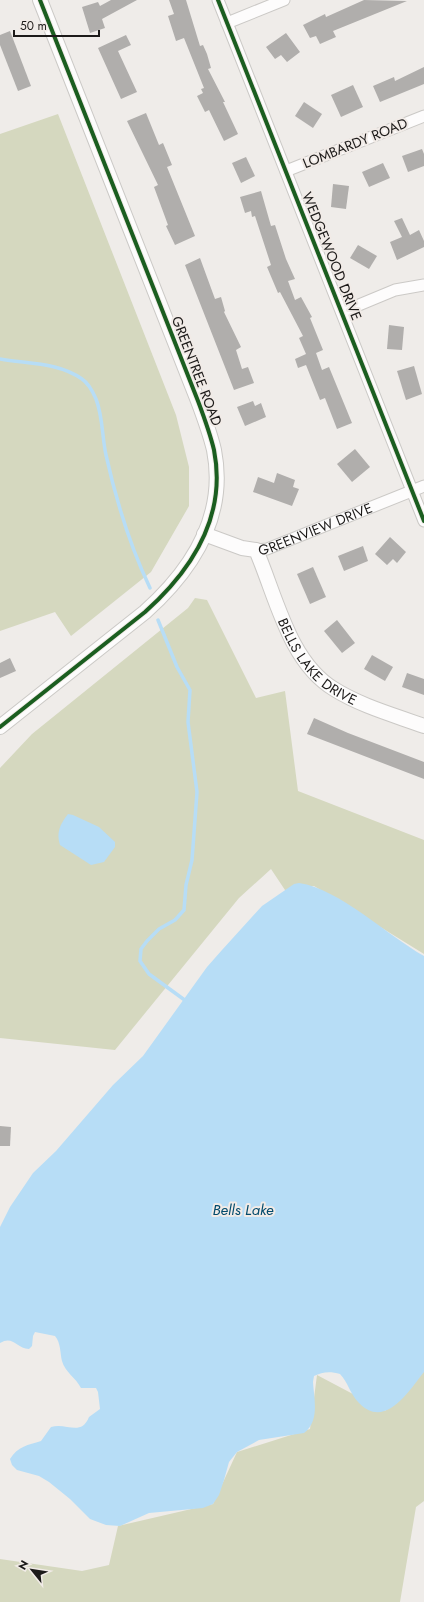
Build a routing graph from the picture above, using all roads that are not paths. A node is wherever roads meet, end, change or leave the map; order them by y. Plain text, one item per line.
1 (40, 0) edge
2 (218, 0) edge
3 (284, 0) edge
4 (227, 23) junction
5 (424, 116) edge
6 (286, 171) junction
7 (424, 285) edge
8 (342, 312) junction
9 (424, 486) edge
10 (412, 491) junction
11 (424, 521) edge
12 (204, 534) junction
13 (256, 550) junction
14 (424, 726) edge
15 (0, 727) edge

1 - 12 street, GREENTREE ROAD
2 - 4 street, WEDGEWOOD DRIVE
3 - 4 street
4 - 6 street, WEDGEWOOD DRIVE
5 - 6 street, LOMBARDY ROAD
6 - 8 street, WEDGEWOOD DRIVE
7 - 8 street
8 - 10 street, WEDGEWOOD DRIVE
9 - 10 street, GREENVIEW DRIVE
10 - 11 street, WEDGEWOOD DRIVE
10 - 13 street, GREENVIEW DRIVE
12 - 13 street, GREENVIEW DRIVE
12 - 15 street, GREENTREE ROAD
13 - 14 street, BELLS LAKE DRIVE

